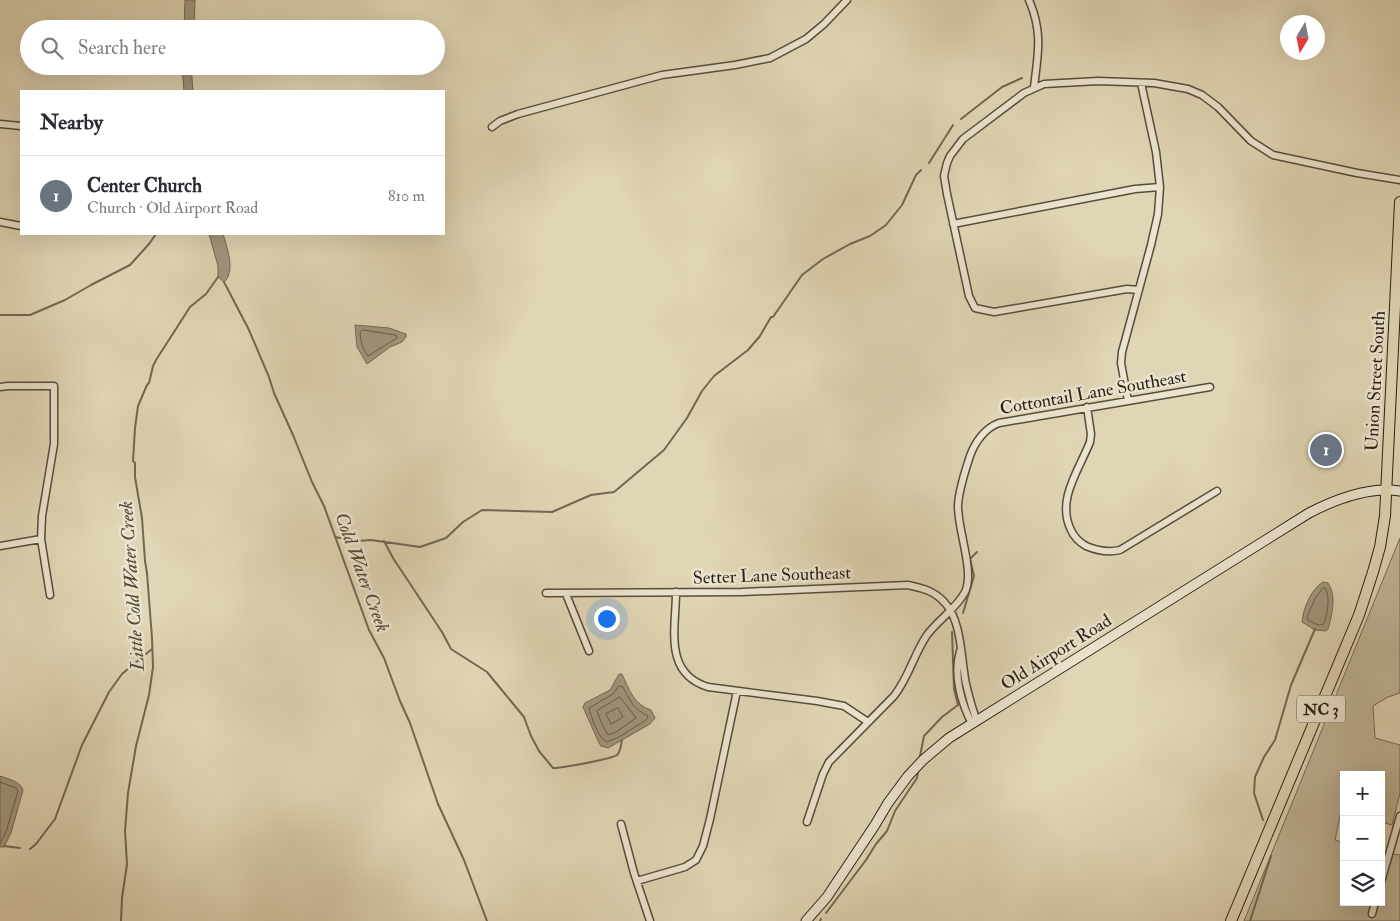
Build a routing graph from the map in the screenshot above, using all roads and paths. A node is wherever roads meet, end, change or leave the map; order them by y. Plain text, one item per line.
1 (847, 0) edge
2 (1029, 0) edge
3 (1141, 83) junction
4 (1034, 87) junction
5 (0, 124) edge
6 (20, 126) edge
7 (492, 127) dead end
8 (1400, 180) edge
9 (1160, 187) junction
10 (1400, 202) edge
11 (0, 222) edge
12 (953, 224) junction
13 (20, 226) edge
14 (1139, 290) junction
15 (1397, 314) edge
16 (0, 387) edge
17 (1210, 387) dead end
18 (1128, 401) junction
19 (1086, 408) junction
20 (1387, 489) junction
21 (1217, 491) dead end
22 (1400, 491) edge
23 (41, 539) junction
24 (0, 546) edge
25 (676, 592) junction
26 (546, 594) dead end
27 (566, 594) junction
28 (50, 595) dead end
29 (951, 610) junction
30 (589, 651) dead end
31 (737, 691) junction
32 (868, 722) junction
33 (974, 722) junction
34 (1400, 816) edge
35 (807, 822) dead end
36 (621, 824) dead end
37 (1385, 868) edge
38 (637, 881) junction
39 (1374, 906) edge
40 (1372, 914) dead end
41 (650, 921) edge
42 (806, 921) edge
43 (1231, 921) edge

1 - 7 street
2 - 4 street
3 - 4 street
3 - 8 street
3 - 9 street
4 - 12 street
5 - 6 street
9 - 12 street
9 - 14 street
10 - 15 main road, Union Street South / NC 3
11 - 13 street
12 - 14 street
14 - 18 street
15 - 20 main road, Union Street South / NC 3
16 - 23 street
17 - 18 street, Cottontail Lane Southeast
18 - 19 street, Cottontail Lane Southeast
19 - 21 street
19 - 29 street, Cottontail Lane Southeast
20 - 22 street
20 - 33 street, Old Airport Road
20 - 43 main road, NC 3
23 - 24 street
23 - 28 street
25 - 27 street, Setter Lane Southeast
25 - 29 street, Setter Lane Southeast
25 - 31 street
26 - 27 street, Setter Lane Southeast
27 - 30 street
29 - 32 street, Cottontail Lane Southeast
29 - 33 street
31 - 32 street
31 - 38 street
32 - 35 street, Cottontail Lane Southeast
33 - 42 street, Old Airport Road
34 - 37 street
36 - 38 street
38 - 41 street
39 - 40 street

